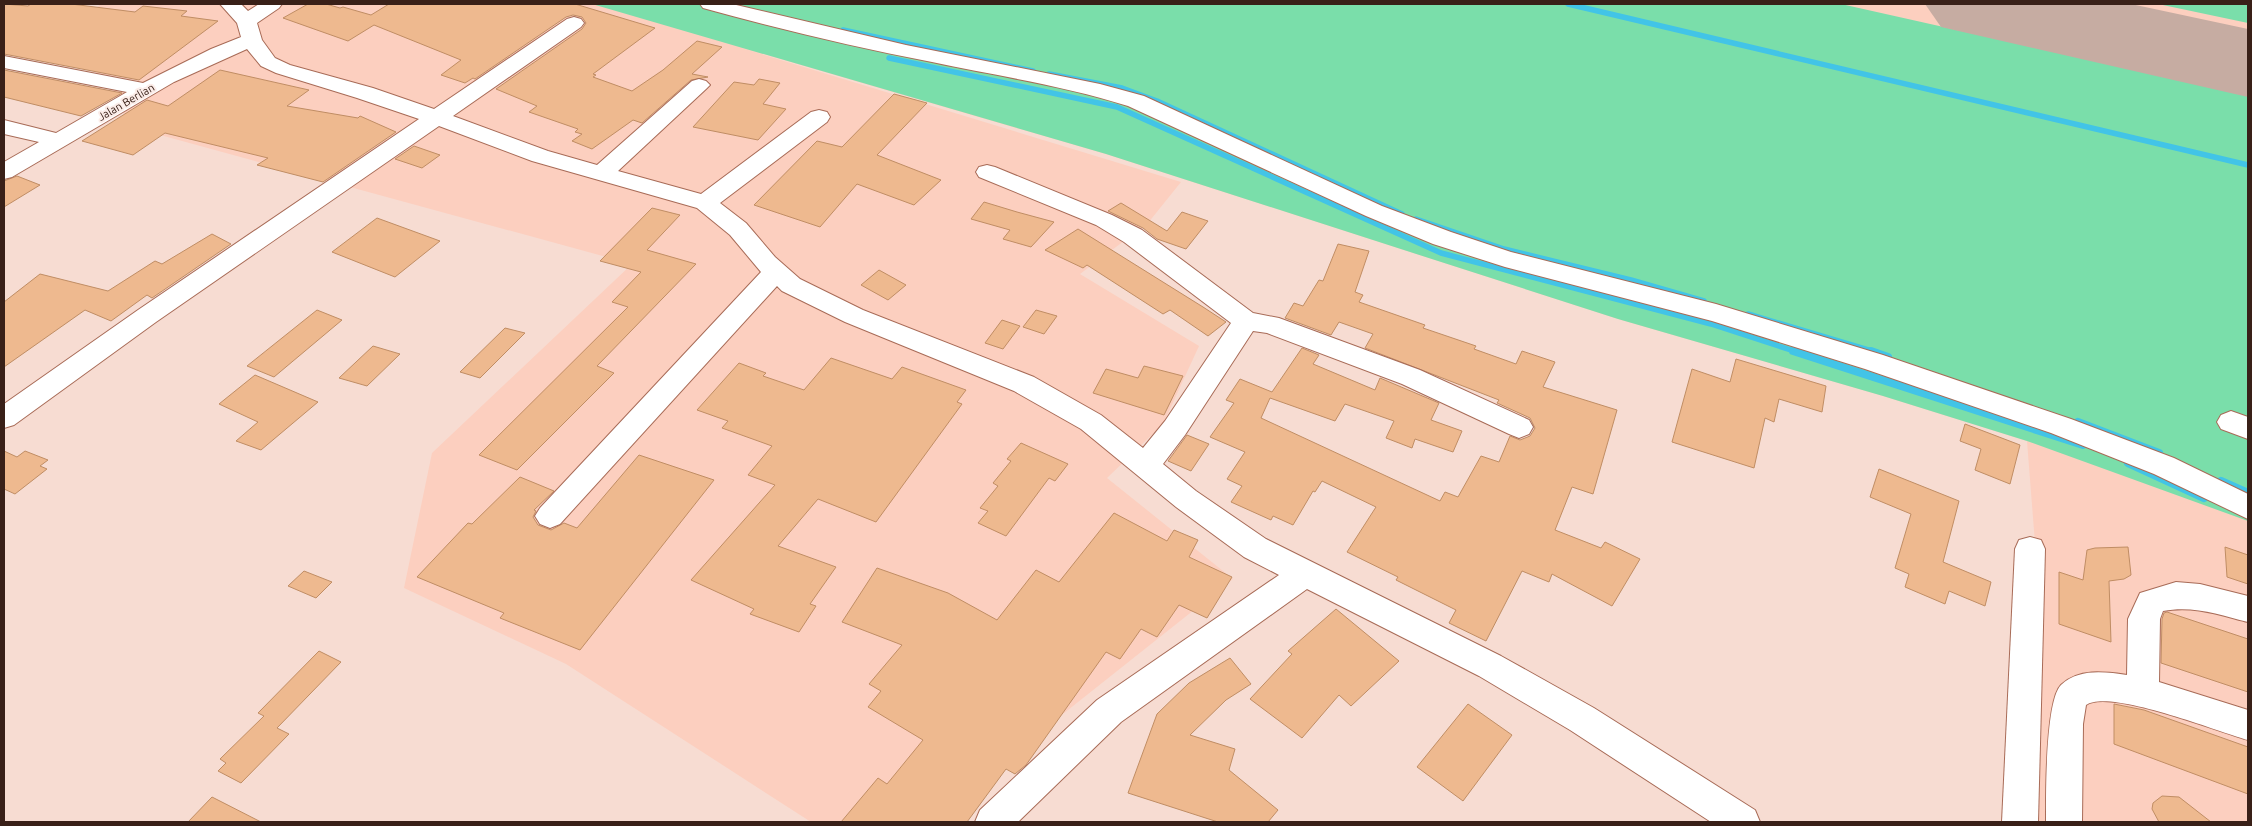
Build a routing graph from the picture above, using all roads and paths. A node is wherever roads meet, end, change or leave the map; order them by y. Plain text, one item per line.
1 (272, 4) edge
2 (710, 4) edge
3 (243, 21) edge
4 (574, 23) dead end
5 (4, 62) edge
6 (699, 85) dead end
7 (147, 90) junction
8 (436, 117) junction
9 (820, 117) dead end
10 (4, 127) edge
11 (59, 140) junction
12 (4, 172) edge
13 (603, 172) junction
14 (986, 172) dead end
15 (705, 203) junction
16 (776, 271) junction
17 (1246, 321) junction
18 (4, 418) edge
19 (1519, 428) dead end
20 (1146, 466) junction
21 (2248, 507) edge
22 (550, 516) dead end
23 (2030, 549) dead end
24 (1305, 574) junction
25 (2248, 609) edge
26 (2143, 692) junction
27 (2248, 725) edge
28 (993, 822) edge
29 (1742, 822) edge
30 (2020, 822) edge
31 (2064, 822) edge

1 - 3 street, Jalan Berlian
2 - 21 street
3 - 7 street, Jalan Berlian
3 - 8 street
4 - 8 street
5 - 7 street
6 - 13 street
7 - 11 street, Jalan Berlian
8 - 13 street
8 - 18 street
9 - 15 street
10 - 11 street
11 - 12 street, Jalan Berlian
13 - 15 street
14 - 17 street
15 - 16 street
16 - 20 street
16 - 22 street
17 - 19 street
17 - 20 street
20 - 24 street
23 - 30 street
24 - 28 street
24 - 29 street
25 - 26 street
26 - 27 street
26 - 31 street

